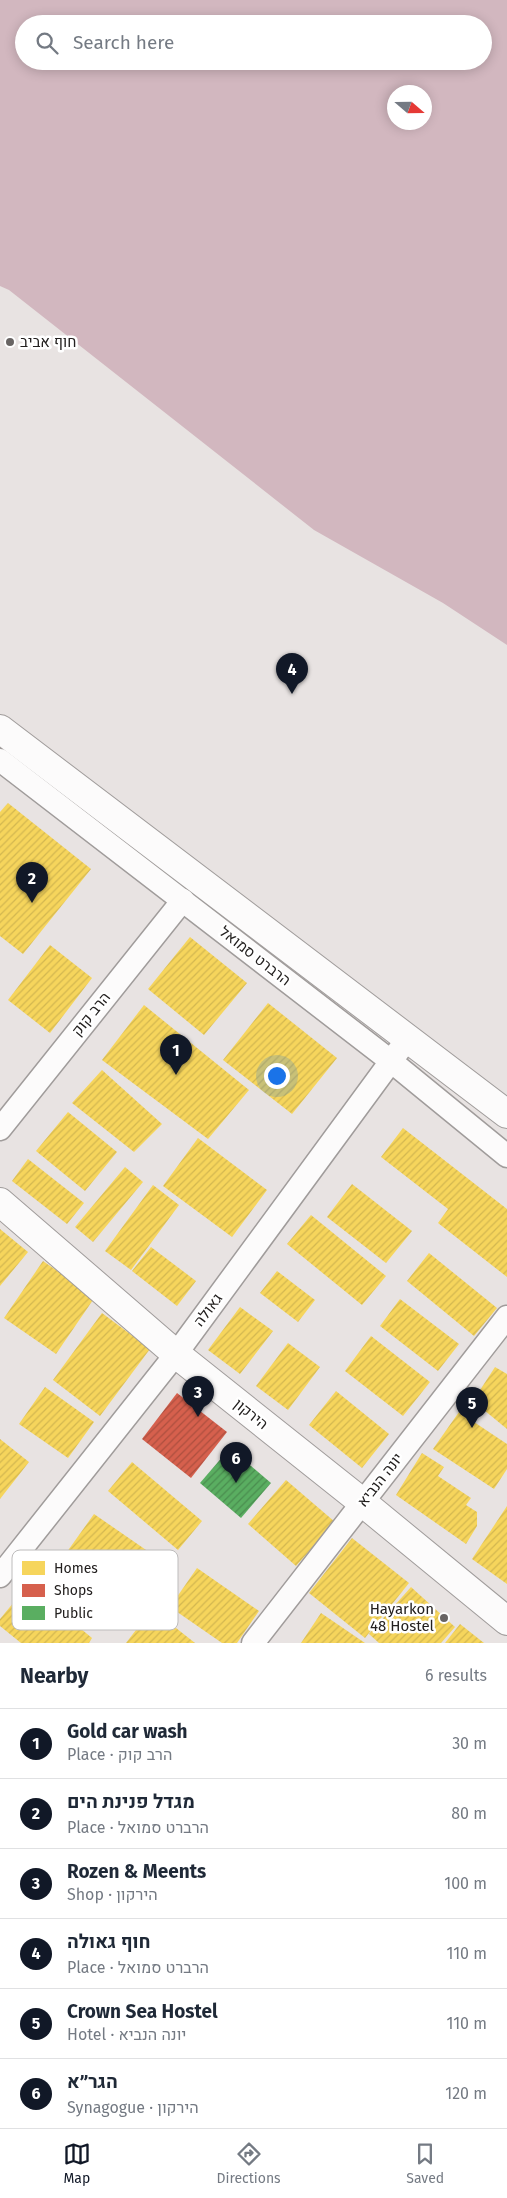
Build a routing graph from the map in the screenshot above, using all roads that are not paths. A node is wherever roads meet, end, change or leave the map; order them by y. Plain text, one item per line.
1 (0, 729) edge
2 (0, 760) edge
3 (182, 900) junction
4 (408, 1038) junction
5 (392, 1062) junction
6 (507, 1114) edge
7 (0, 1129) edge
8 (507, 1156) edge
9 (0, 1202) edge
10 (507, 1317) edge
11 (176, 1354) junction
12 (362, 1502) junction
13 (21, 1550) edge
14 (12, 1561) edge
15 (0, 1576) edge
16 (507, 1621) edge
17 (253, 1643) edge

1 - 4 main road, הרברט סמואל
2 - 3 street, הרברט סמואל
3 - 5 street, הרברט סמואל
3 - 7 street, הרב קוק
4 - 5 street, גאולה
4 - 6 main road, הרברט סמואל
5 - 8 street, הרברט סמואל
5 - 11 street, גאולה
9 - 11 main road, הירקון
10 - 12 street, יונה הנביא
11 - 12 main road, הירקון
11 - 13 street, גאולה
12 - 16 main road, הירקון
12 - 17 street, יונה הנביא
14 - 15 street, גאולה

